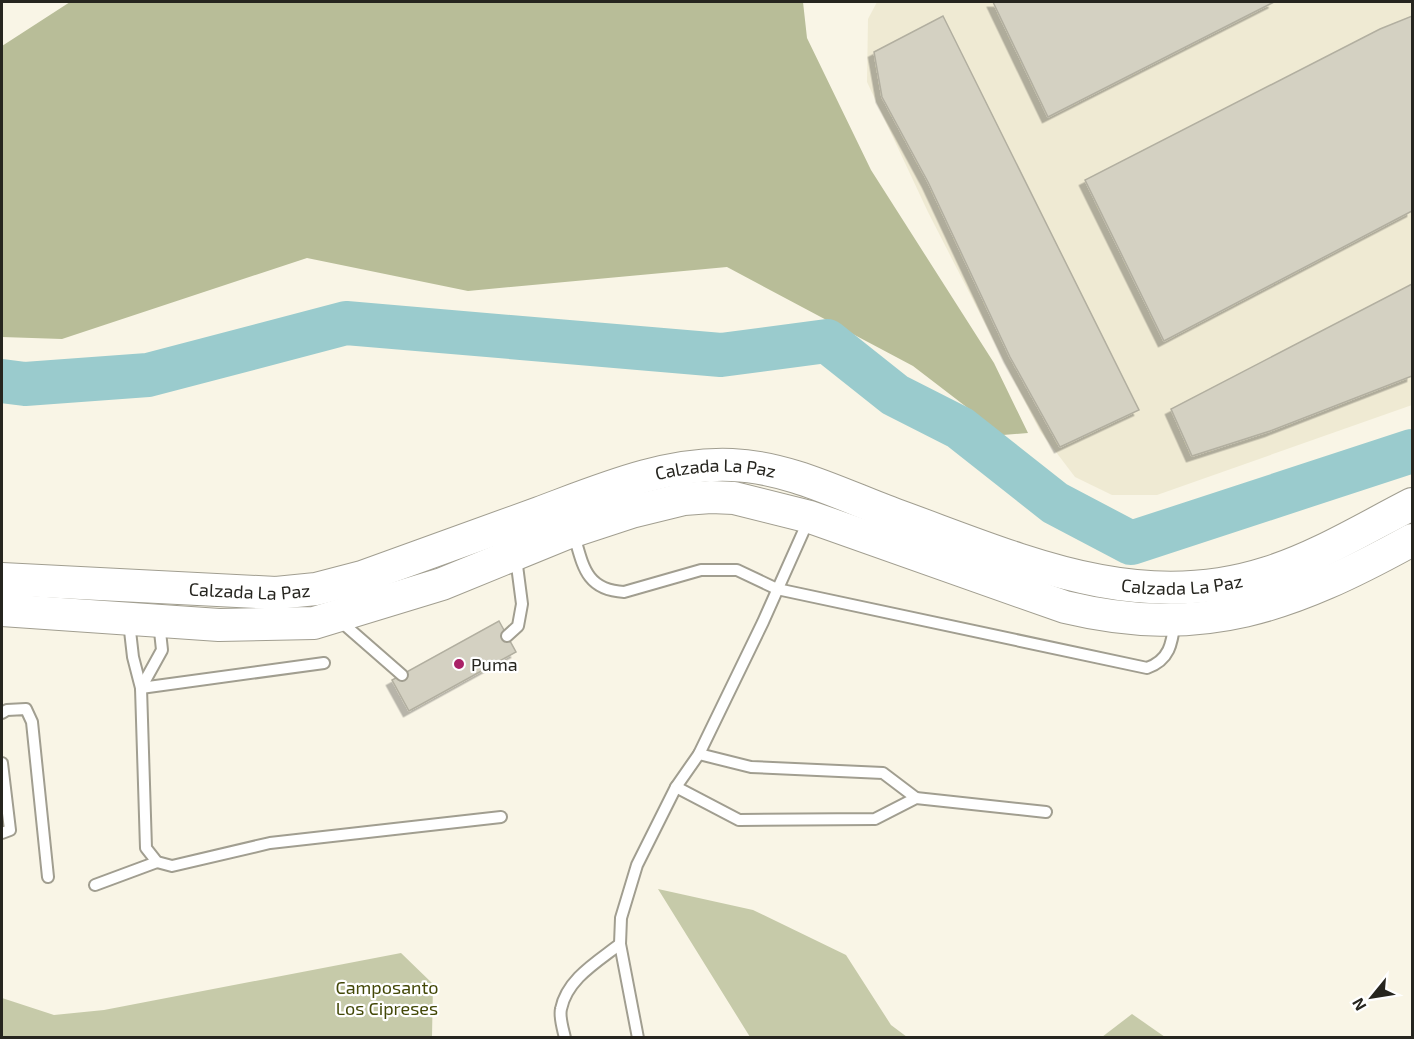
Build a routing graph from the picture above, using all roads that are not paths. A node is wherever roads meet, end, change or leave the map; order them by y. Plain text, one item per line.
1 (1413, 504) edge
2 (810, 517) junction
3 (573, 532) junction
4 (1413, 540) edge
5 (516, 556) junction
6 (2, 579) edge
7 (777, 589) junction
8 (2, 610) edge
9 (337, 618) junction
10 (143, 620) junction
11 (1175, 621) junction
12 (507, 636) dead end
13 (324, 663) dead end
14 (402, 675) dead end
15 (141, 688) junction
16 (2, 713) edge
17 (699, 754) junction
18 (2, 763) edge
19 (676, 787) junction
20 (916, 798) junction
21 (1047, 812) dead end
22 (501, 817) dead end
23 (2, 833) edge
24 (157, 862) junction
25 (48, 877) dead end
26 (95, 885) dead end
27 (620, 944) junction
28 (565, 1038) edge
29 (638, 1038) edge

1 - 6 main road, Calzada La Paz
2 - 3 main road, Calzada La Paz
2 - 7 lane
2 - 11 main road, Calzada La Paz
3 - 5 main road, Calzada La Paz
3 - 7 lane
4 - 11 main road, Calzada La Paz
5 - 9 main road, Calzada La Paz
5 - 12 lane
7 - 11 lane
7 - 17 lane
8 - 10 main road, Calzada La Paz
9 - 10 main road, Calzada La Paz
9 - 14 lane
10 - 15 lane
10 - 15 lane
13 - 15 lane
15 - 24 lane
16 - 25 lane
17 - 19 lane
17 - 20 lane
18 - 23 lane
19 - 20 lane
19 - 27 lane
20 - 21 lane
22 - 24 lane
24 - 26 lane
27 - 28 lane
27 - 29 lane

